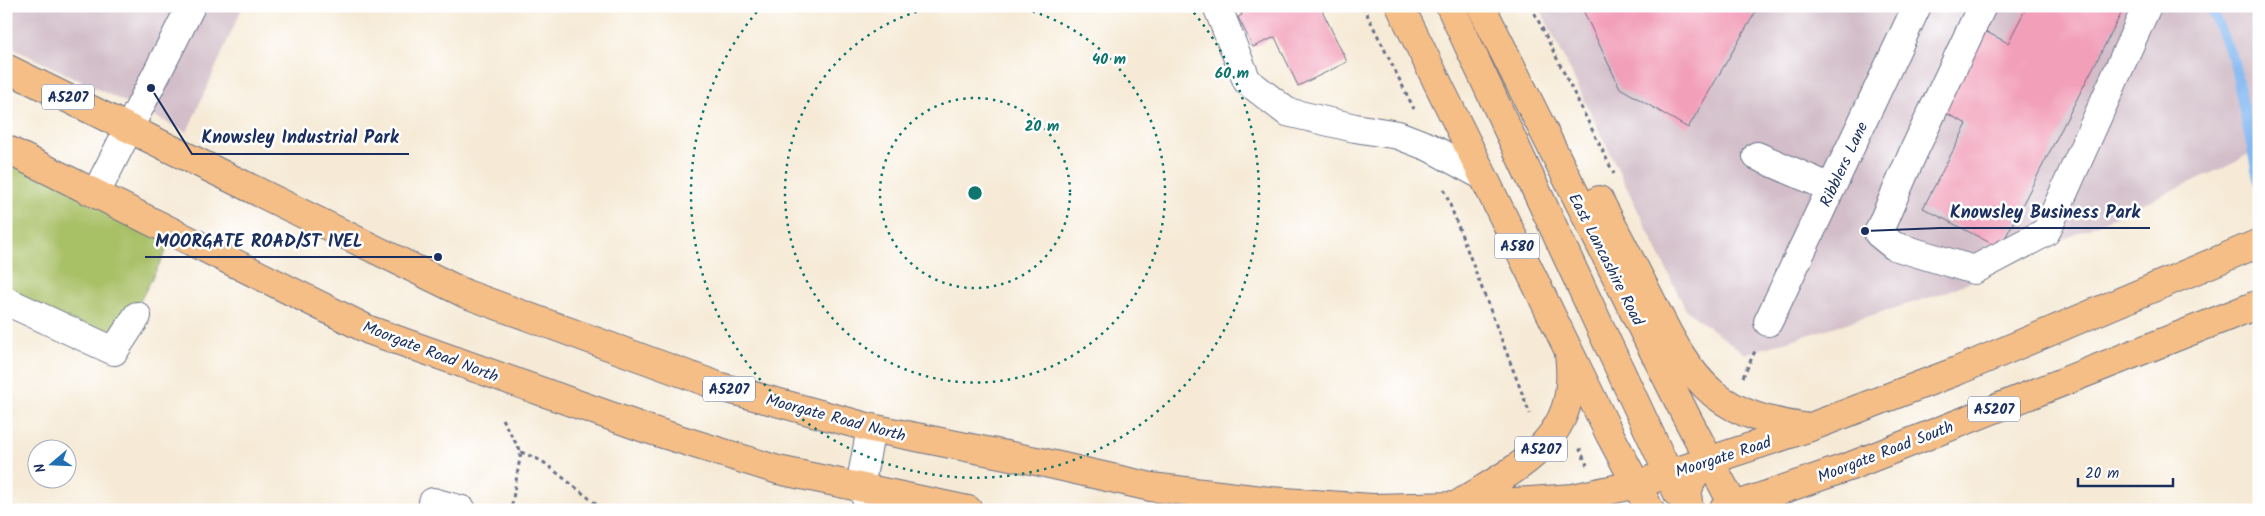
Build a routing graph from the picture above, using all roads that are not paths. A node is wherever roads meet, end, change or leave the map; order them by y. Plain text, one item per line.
1 (191, 6) edge
2 (1217, 6) edge
3 (1400, 6) edge
4 (1450, 6) edge
5 (1917, 6) edge
6 (1982, 6) edge
7 (2147, 6) edge
8 (1486, 15) edge
9 (6, 68) edge
10 (129, 127) junction
11 (6, 150) edge
12 (1757, 156) dead end
13 (1483, 176) junction
14 (1831, 188) junction
15 (96, 193) junction
16 (2252, 246) edge
17 (6, 301) edge
18 (2255, 305) edge
19 (137, 316) dead end
20 (1768, 322) road end
21 (1570, 353) junction
22 (871, 428) junction
23 (1808, 428) junction
24 (1710, 461) junction
25 (1670, 474) junction
26 (1638, 484) junction
27 (866, 498) edge
28 (433, 502) dead end
29 (1455, 506) junction
30 (1731, 509) edge
31 (462, 510) edge
32 (968, 510) edge
33 (1650, 510) edge
34 (1679, 510) edge
35 (1690, 510) edge

1 - 10 street
2 - 13 street
3 - 13 main road, A580
4 - 25 main road
5 - 14 street, Ribblers Lane
6 - 7 street
8 - 23 main road
8 - 24 main road, East Lancashire Road
9 - 10 main road, Moorgate Road North / A5207
10 - 15 street
10 - 22 main road, Moorgate Road North / A5207
11 - 15 main road, Moorgate Road North
12 - 14 street
13 - 21 main road, A580
14 - 20 street, Ribblers Lane
15 - 27 main road, Moorgate Road North
16 - 23 main road, A5207
17 - 19 street
18 - 30 main road, Moorgate Road South / A5207
21 - 26 main road, A580
21 - 29 main road, A5207
22 - 27 street
22 - 29 main road, Moorgate Road North / A5207
23 - 24 main road, Moorgate Road / A5207
24 - 25 main road, Moorgate Road / A5207
24 - 30 main road, East Lancashire Road
24 - 35 main road, A5207
25 - 26 main road, Moorgate Road / A5207
25 - 34 main road
26 - 29 main road, Moorgate Road North / A5207
26 - 33 main road, A580
27 - 32 main road, Moorgate Road North
28 - 31 street

